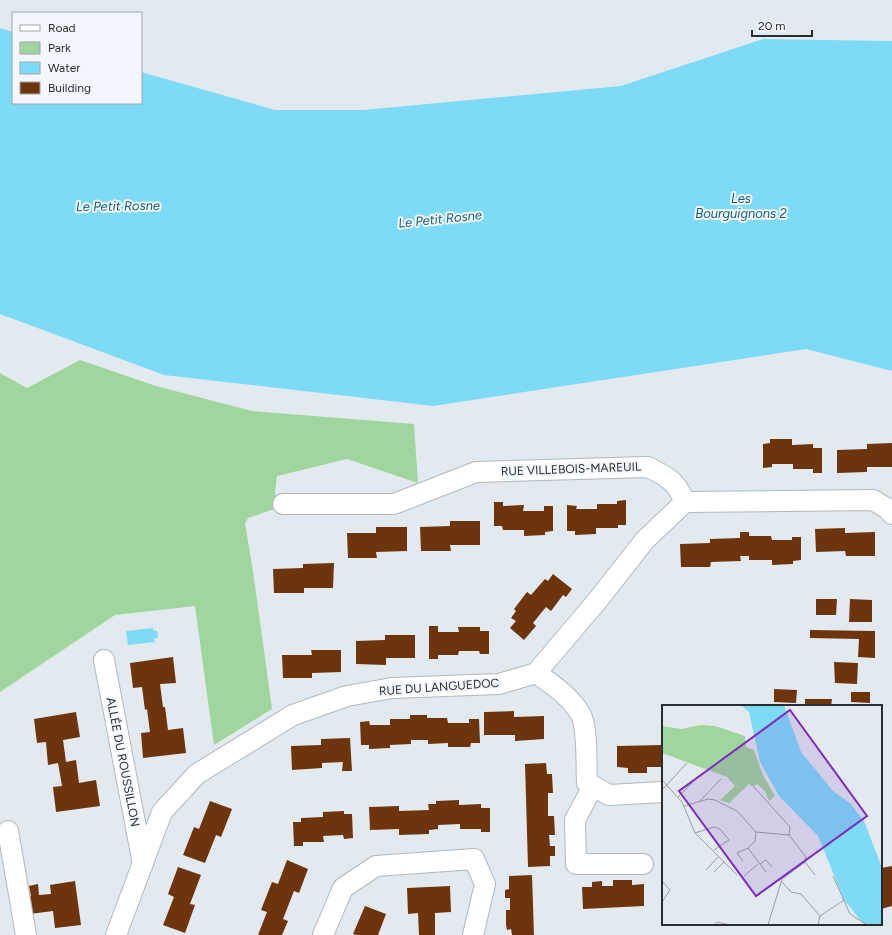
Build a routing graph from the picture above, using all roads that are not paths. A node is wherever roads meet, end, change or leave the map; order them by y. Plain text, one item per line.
1 (685, 502) junction
2 (283, 504) dead end
3 (892, 514) edge
4 (104, 660) dead end
5 (536, 673) junction
6 (593, 786) junction
7 (662, 792) edge
8 (8, 831) dead end
9 (143, 864) junction
10 (643, 864) dead end
11 (26, 935) edge
12 (116, 935) edge
13 (323, 935) edge
14 (473, 935) edge

1 - 2 street, RUE VILLEBOIS-MAREUIL
1 - 3 street
1 - 5 street
4 - 9 street, ALLÉE DU ROUSSILLON
5 - 6 street
5 - 9 street, RUE DU LANGUEDOC
6 - 7 street
6 - 10 street
8 - 11 street
9 - 12 street, RUE DU LANGUEDOC
13 - 14 street

